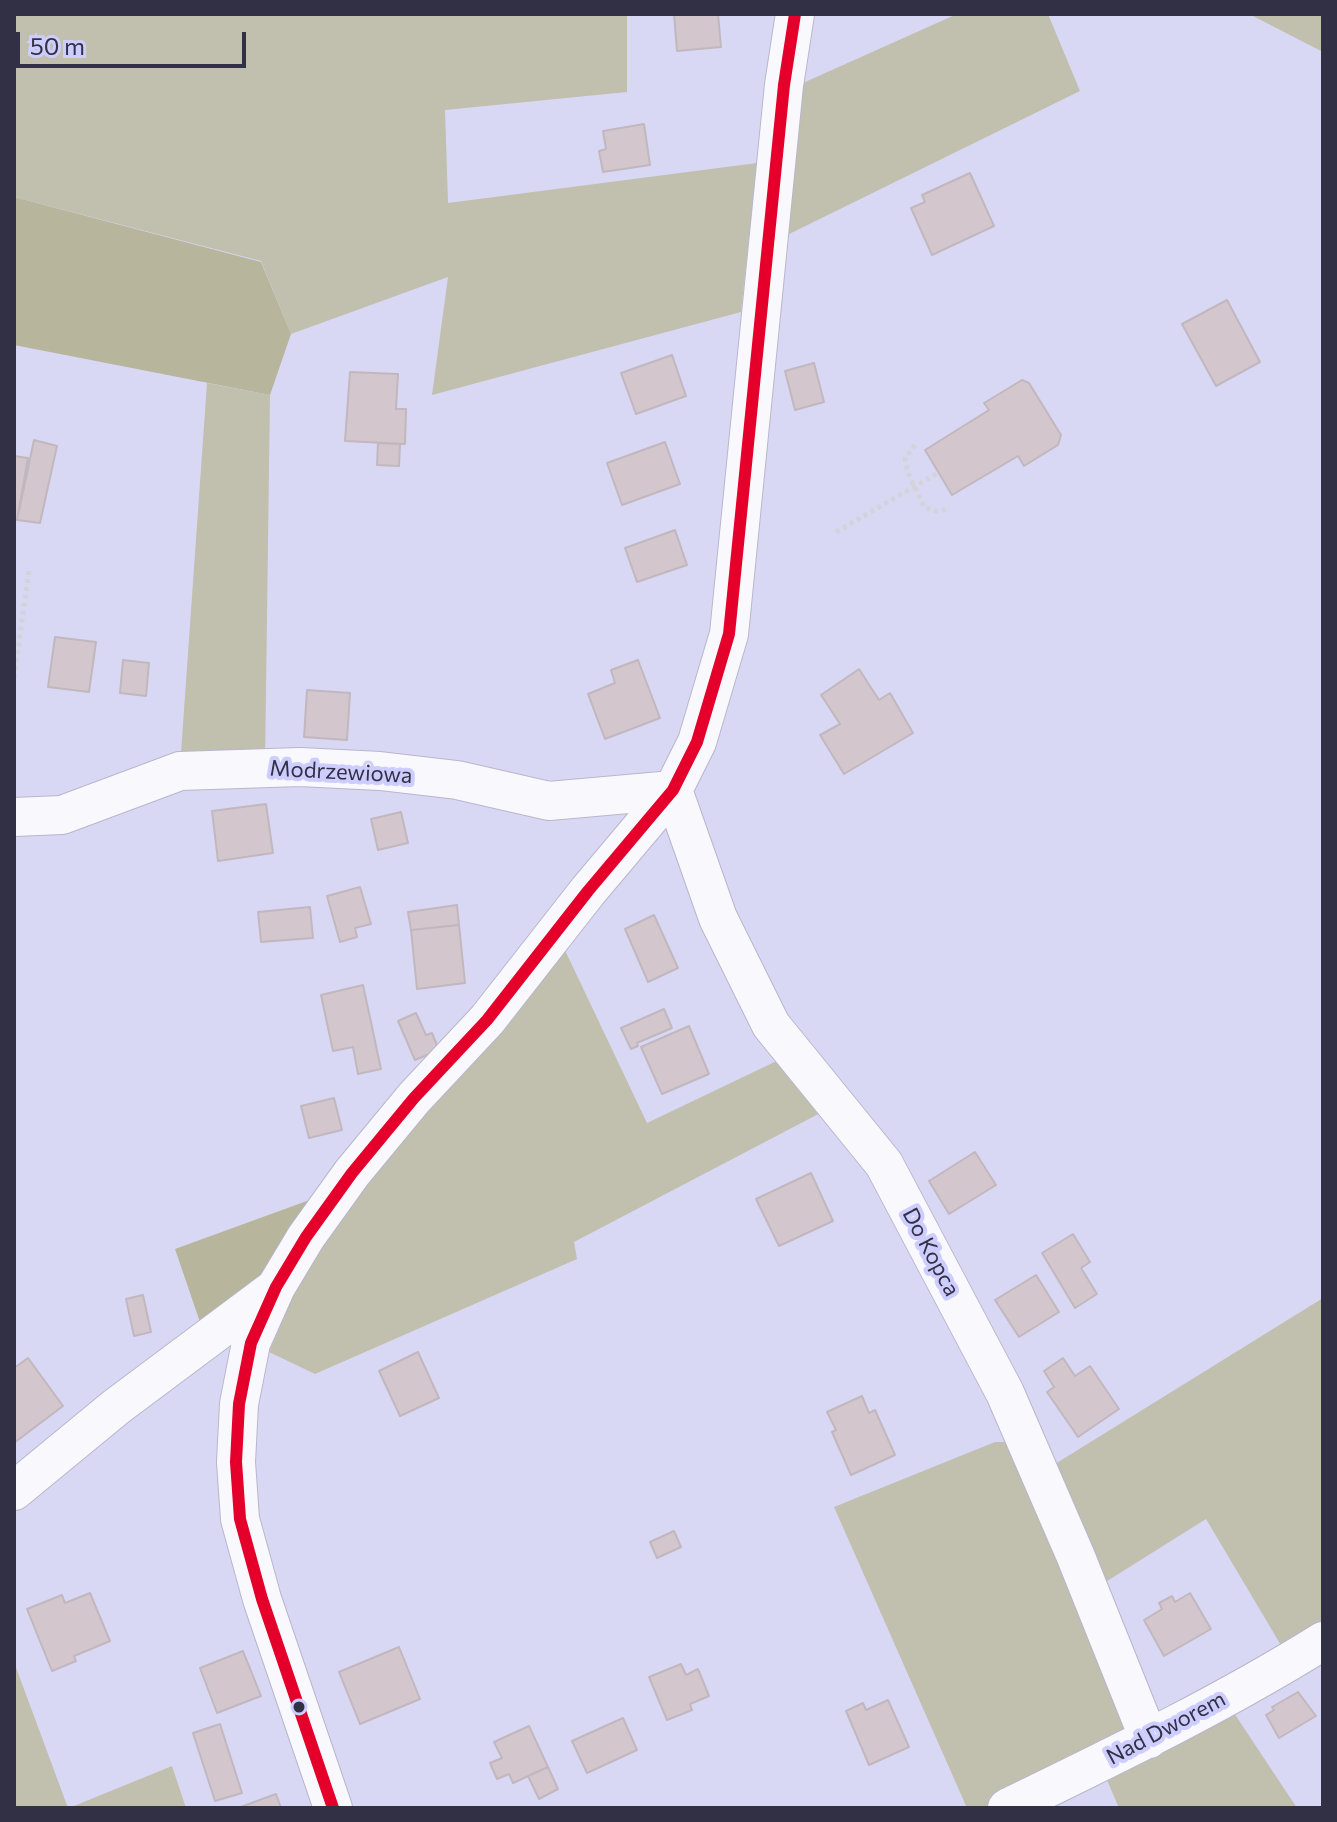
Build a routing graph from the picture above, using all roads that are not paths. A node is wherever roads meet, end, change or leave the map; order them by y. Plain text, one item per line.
1 (795, 14) edge
2 (673, 790) junction
3 (14, 817) edge
4 (276, 1287) junction
5 (14, 1491) edge
6 (1323, 1641) edge
7 (1149, 1739) junction
8 (333, 1808) edge
9 (1007, 1808) edge

1 - 2 street
2 - 3 street, Modrzewiowa
2 - 4 street
2 - 7 street, Do Kopca
4 - 5 street
4 - 8 street
6 - 7 street, Nad Dworem
7 - 9 street, Nad Dworem

